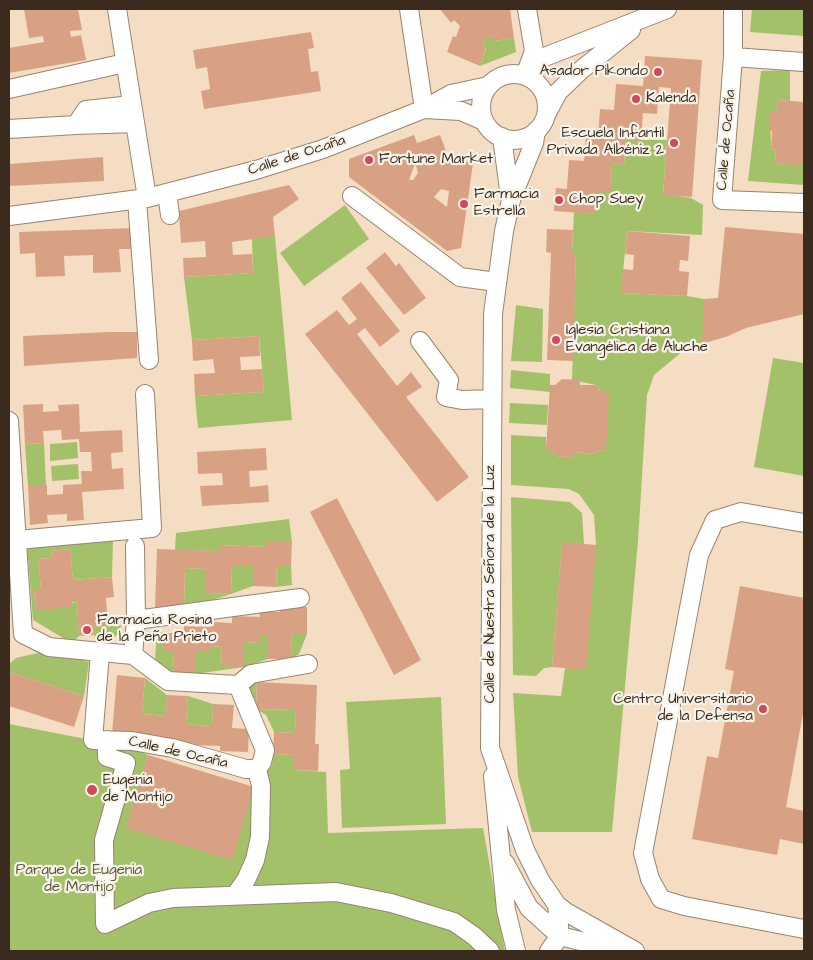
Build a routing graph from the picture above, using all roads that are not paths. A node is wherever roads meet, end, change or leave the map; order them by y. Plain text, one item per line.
1 (116, 9) edge
2 (409, 9) edge
3 (527, 9) edge
4 (667, 9) edge
5 (733, 9) edge
6 (645, 18) junction
7 (734, 57) junction
8 (804, 62) edge
9 (126, 63) junction
10 (525, 75) junction
11 (488, 86) junction
12 (9, 89) edge
13 (132, 105) junction
14 (424, 109) junction
15 (547, 113) junction
16 (484, 121) junction
17 (135, 123) junction
18 (76, 125) junction
19 (9, 129) edge
20 (536, 131) junction
21 (502, 137) junction
22 (167, 193) junction
23 (352, 196) dead end
24 (142, 199) junction
25 (511, 200) junction
26 (804, 203) edge
27 (170, 215) dead end
28 (9, 216) edge
29 (496, 282) junction
30 (420, 341) dead end
31 (149, 360) dead end
32 (145, 394) dead end
33 (492, 399) junction
34 (9, 420) edge
35 (10, 468) edge
36 (11, 501) edge
37 (804, 522) edge
38 (17, 540) junction
39 (135, 546) dead end
40 (300, 598) dead end
41 (136, 620) junction
42 (100, 653) junction
43 (133, 655) junction
44 (308, 664) dead end
45 (238, 685) junction
46 (107, 740) junction
47 (490, 748) junction
48 (257, 769) junction
49 (501, 856) junction
50 (236, 894) junction
51 (557, 905) junction
52 (804, 929) edge
53 (560, 936) junction
54 (490, 951) edge
55 (515, 951) edge
56 (549, 951) edge
57 (621, 951) edge
58 (635, 951) edge

1 - 9 street
2 - 14 street
3 - 10 street
4 - 6 street
5 - 7 street, Calle de Ocaña
6 - 10 street
6 - 15 street
7 - 8 street
7 - 26 street, Calle de Ocaña
9 - 12 street
9 - 13 street
10 - 11 street
10 - 15 street
11 - 14 street, Calle de Ocaña
11 - 16 street
13 - 17 street
13 - 18 street
14 - 16 street, Calle de Ocaña
14 - 22 street, Calle de Ocaña
15 - 20 street
16 - 21 street
17 - 18 street
17 - 24 street
18 - 19 street
20 - 21 street
20 - 25 street
21 - 25 street
22 - 24 street, Calle de Ocaña
22 - 27 street
23 - 29 street
24 - 28 street, Calle de Ocaña
24 - 31 street
25 - 29 street, Calle de Nuestra Señora de la Luz
29 - 33 street, Calle de Nuestra Señora de la Luz
30 - 33 street
32 - 38 street
33 - 47 street, Calle de Nuestra Señora de la Luz
34 - 35 street
35 - 36 street
36 - 38 street
37 - 52 street
38 - 42 street
39 - 41 street
40 - 41 street
41 - 43 street
42 - 43 street
42 - 46 street, Calle de Ocaña
43 - 45 street
44 - 45 street
45 - 48 street
46 - 48 street, Calle de Ocaña
46 - 50 street
47 - 49 street
47 - 51 street, Calle de Nuestra Señora de la Luz
48 - 50 street
49 - 53 street
49 - 55 street
50 - 54 street
51 - 53 street, Calle de Nuestra Señora de la Luz
51 - 58 street
53 - 56 street
53 - 57 street

